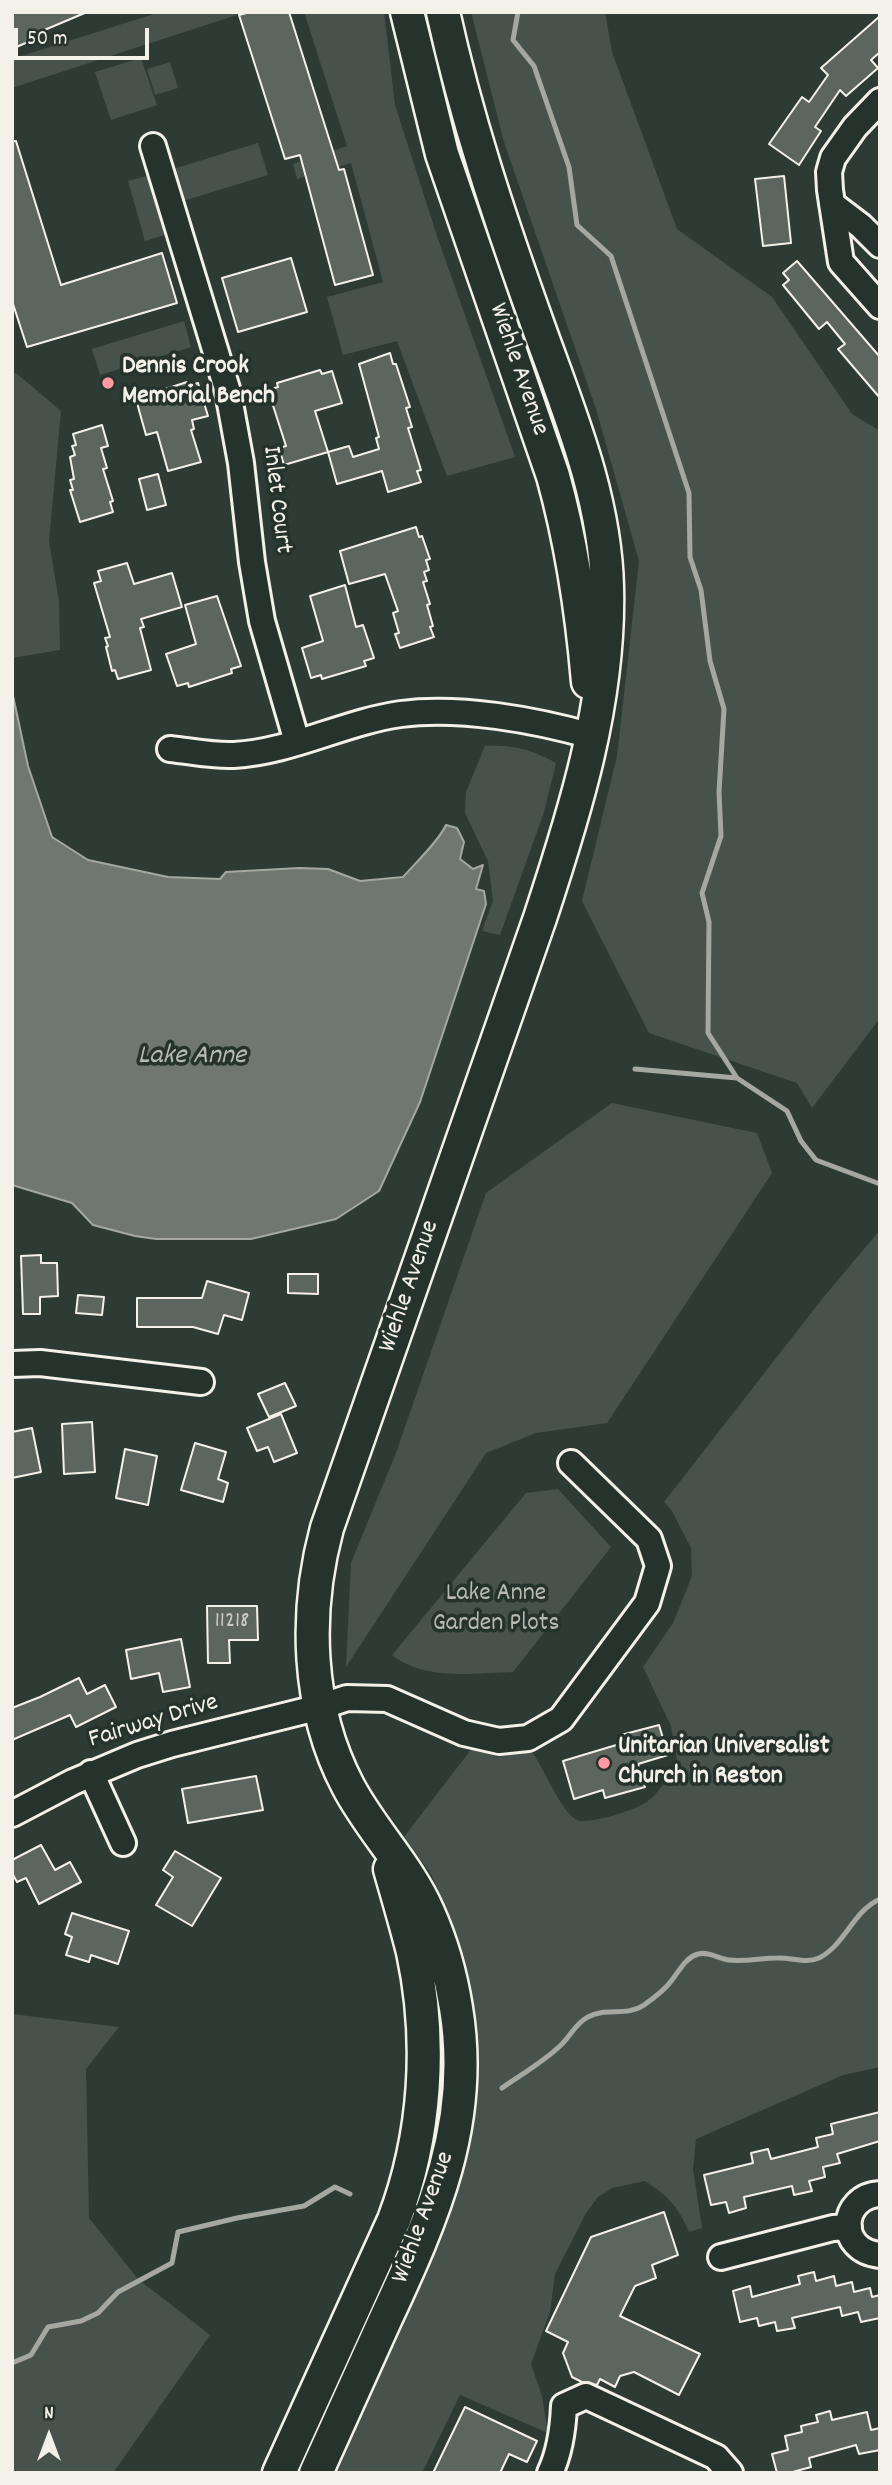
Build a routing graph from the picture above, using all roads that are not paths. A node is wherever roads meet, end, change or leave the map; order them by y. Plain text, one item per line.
1 (407, 12) edge
2 (443, 12) edge
3 (880, 101) edge
4 (153, 146) dead end
5 (832, 204) junction
6 (880, 245) edge
7 (880, 306) edge
8 (592, 736) junction
9 (297, 742) junction
10 (170, 748) dead end
11 (12, 1364) edge
12 (201, 1382) dead end
13 (571, 1463) dead end
14 (320, 1707) junction
15 (91, 1773) junction
16 (12, 1814) edge
17 (380, 1838) junction
18 (123, 1843) dead end
19 (880, 2194) edge
20 (849, 2227) junction
21 (880, 2255) edge
22 (720, 2257) dead end
23 (279, 2473) edge
24 (316, 2473) edge
25 (550, 2473) edge
26 (730, 2473) edge

1 - 8 main road, Wiehle Avenue
2 - 8 main road, Wiehle Avenue
3 - 5 street
4 - 9 street, Inlet Court
5 - 6 street
5 - 7 street
8 - 9 street
8 - 14 main road, Wiehle Avenue
9 - 10 street
11 - 12 street
13 - 14 street, Fairway Drive
14 - 15 street, Fairway Drive
14 - 17 main road, Wiehle Avenue
15 - 16 street, Fairway Drive
15 - 18 street
17 - 23 main road, Wiehle Avenue
17 - 24 main road, Wiehle Avenue
19 - 20 street
20 - 21 street
20 - 22 street
25 - 26 street

